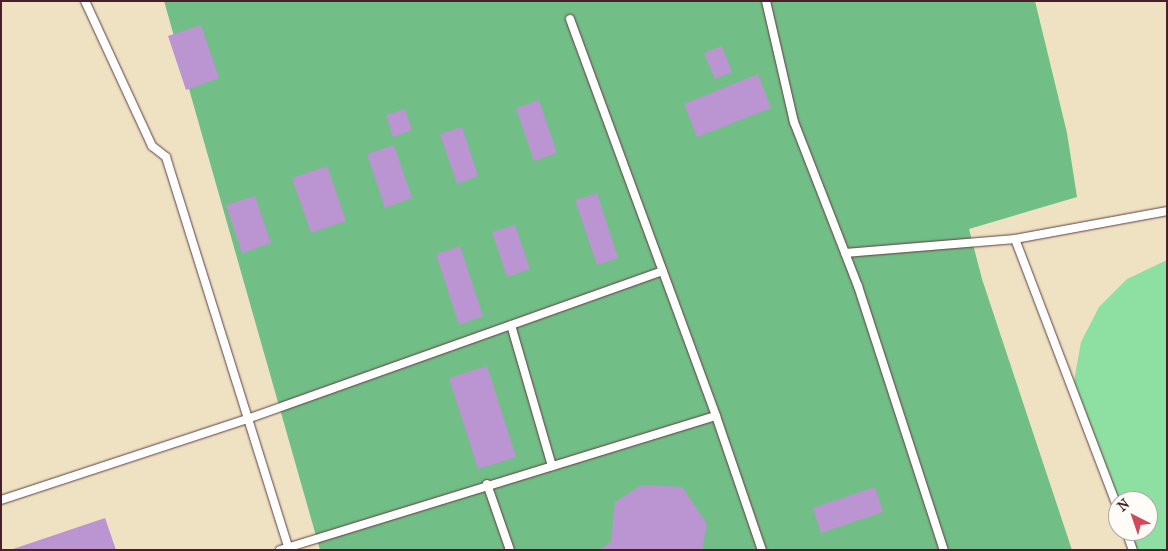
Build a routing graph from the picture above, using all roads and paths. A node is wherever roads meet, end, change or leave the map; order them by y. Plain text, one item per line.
1 (85, 1) edge
2 (766, 1) edge
3 (570, 19) dead end
4 (1167, 211) edge
5 (1015, 239) junction
6 (845, 253) junction
7 (663, 271) junction
8 (511, 325) junction
9 (716, 416) junction
10 (250, 418) junction
11 (552, 466) junction
12 (487, 484) junction
13 (1111, 491) edge
14 (1, 500) edge
15 (289, 548) edge
16 (280, 550) edge
17 (510, 550) edge
18 (762, 550) edge
19 (944, 550) edge

1 - 10 lane
2 - 6 lane
3 - 7 lane
4 - 5 lane
5 - 6 lane
5 - 13 lane
6 - 19 lane
7 - 8 lane
7 - 9 lane
8 - 10 lane
8 - 11 lane
9 - 11 lane
9 - 18 lane
10 - 14 lane
10 - 15 lane
11 - 12 lane
12 - 15 lane
12 - 17 lane
15 - 16 lane

